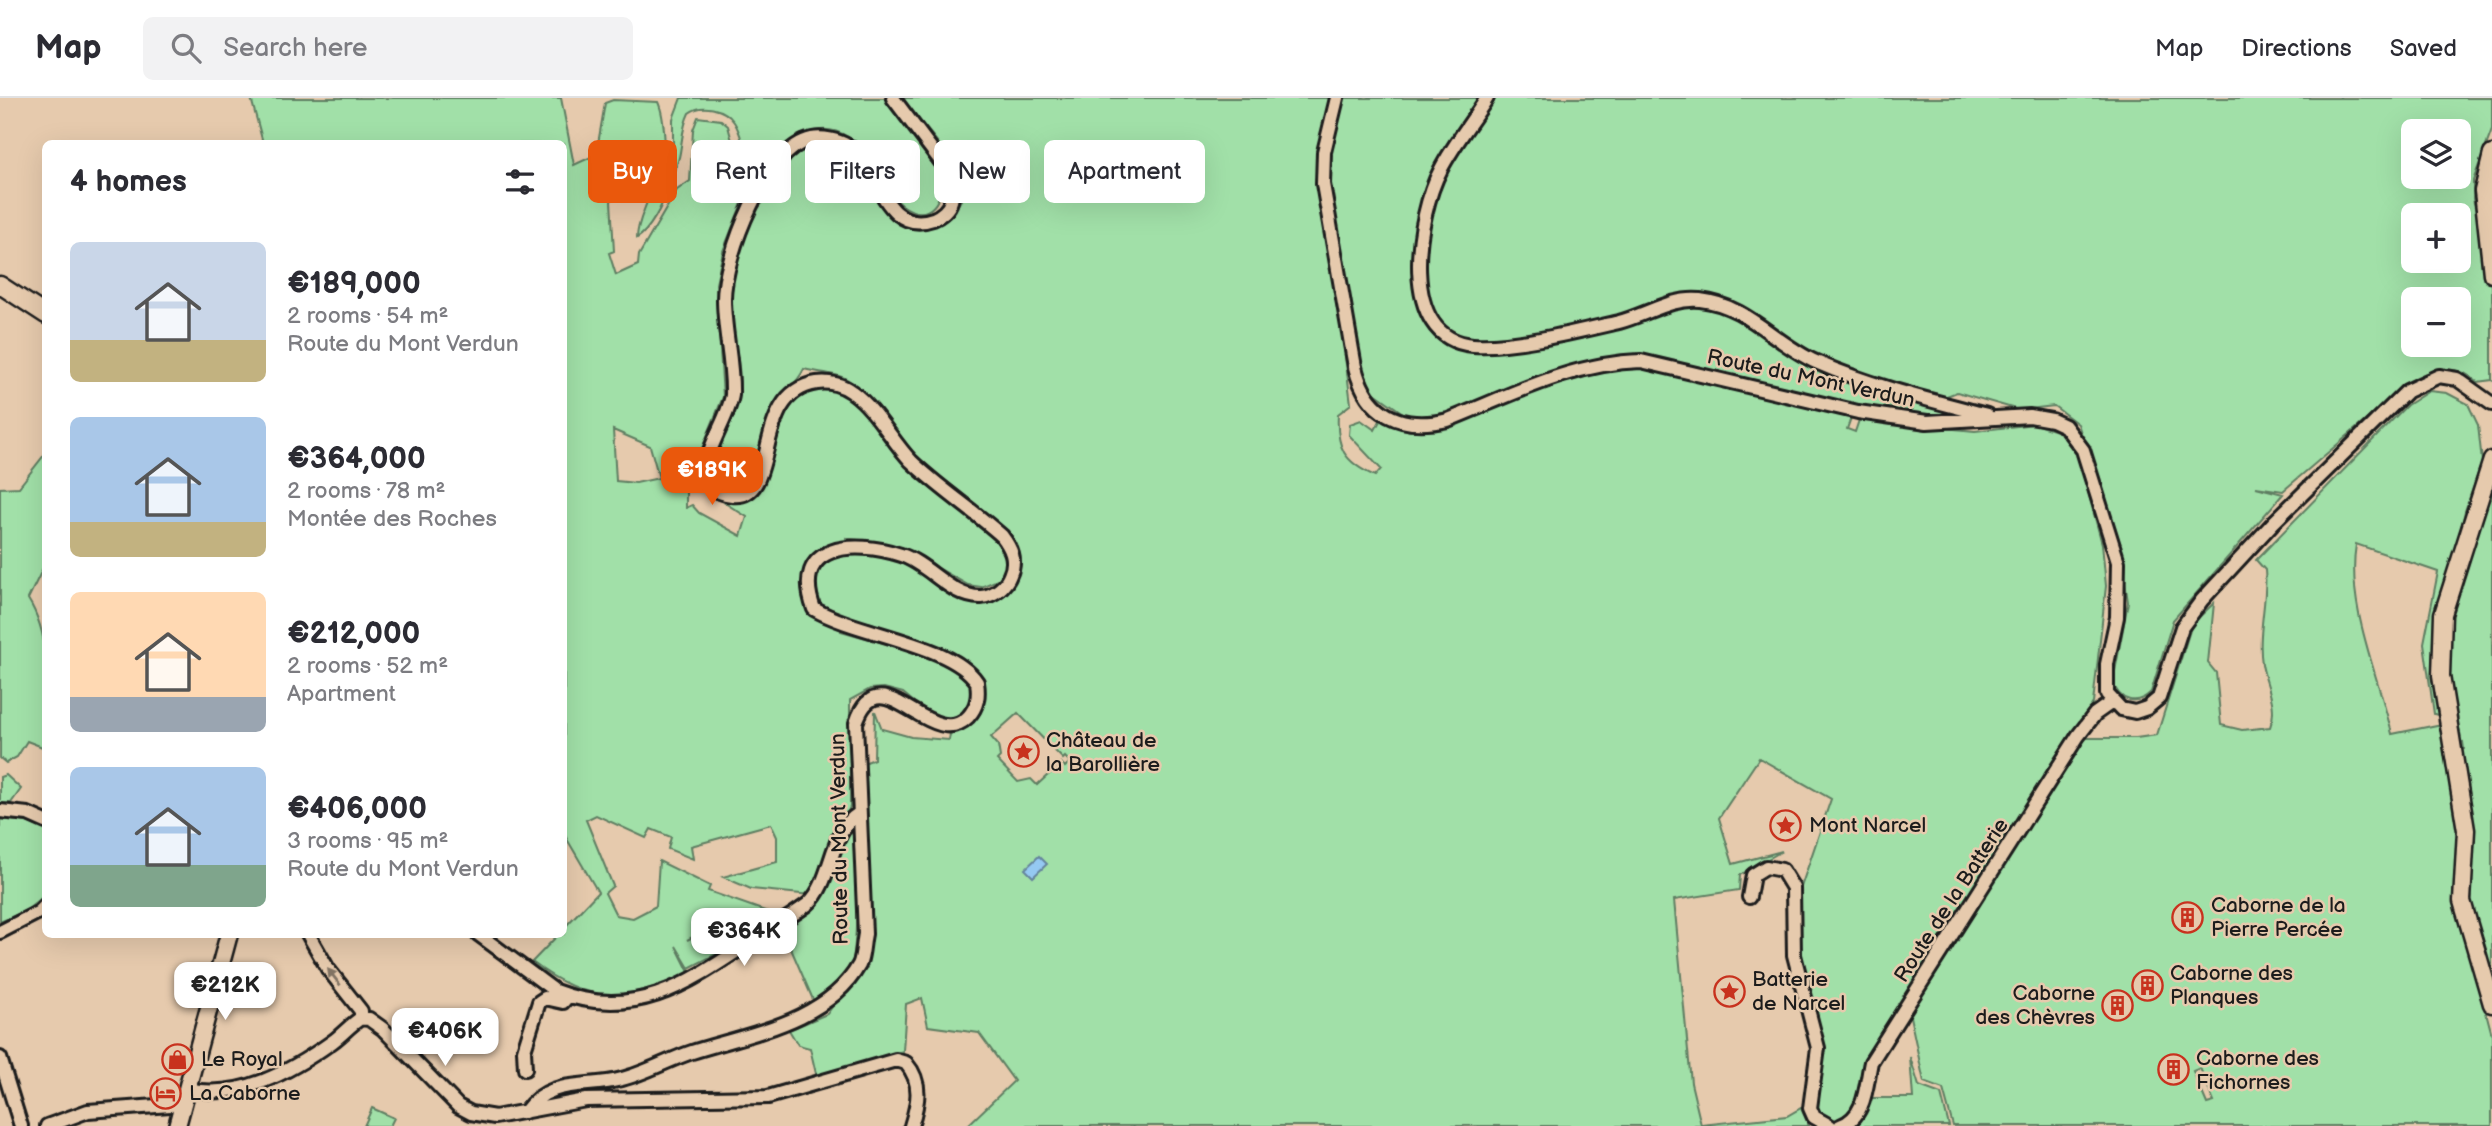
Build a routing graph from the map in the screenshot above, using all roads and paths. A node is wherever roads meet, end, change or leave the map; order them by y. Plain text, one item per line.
1 (893, 98) edge
2 (1337, 98) edge
3 (1487, 98) edge
4 (2492, 154) edge
5 (2492, 274) edge
6 (0, 285) edge
7 (42, 312) edge
8 (2492, 404) edge
9 (1991, 416) junction
10 (2492, 460) edge
11 (2112, 702) junction
12 (0, 811) edge
13 (858, 814) junction
14 (42, 820) edge
15 (1749, 897) dead end
16 (42, 909) edge
17 (0, 932) edge
18 (228, 938) edge
19 (309, 938) edge
20 (483, 938) edge
21 (568, 996) junction
22 (2492, 1004) edge
23 (361, 1018) junction
24 (0, 1058) edge
25 (525, 1069) dead end
26 (186, 1097) junction
27 (525, 1112) junction
28 (21, 1126) edge
29 (47, 1126) edge
30 (177, 1126) edge
31 (911, 1126) edge
32 (1830, 1126) edge
33 (1840, 1126) edge

1 - 13 street, Route du Mont Verdun
2 - 9 street, Route du Mont Verdun
3 - 9 street
4 - 5 main road
6 - 7 main road
8 - 11 street
9 - 11 street, Route du Mont Verdun
10 - 22 main road
11 - 33 street, Route de la Batterie
12 - 14 street
13 - 21 street
13 - 27 street, Route du Mont Verdun
15 - 32 street
16 - 17 street
18 - 26 main road
23 -> 19 street
20 - 21 street
21 - 25 street
23 - 26 street
23 - 27 street
24 - 28 street
26 - 29 street
26 - 30 main road
27 - 31 street

